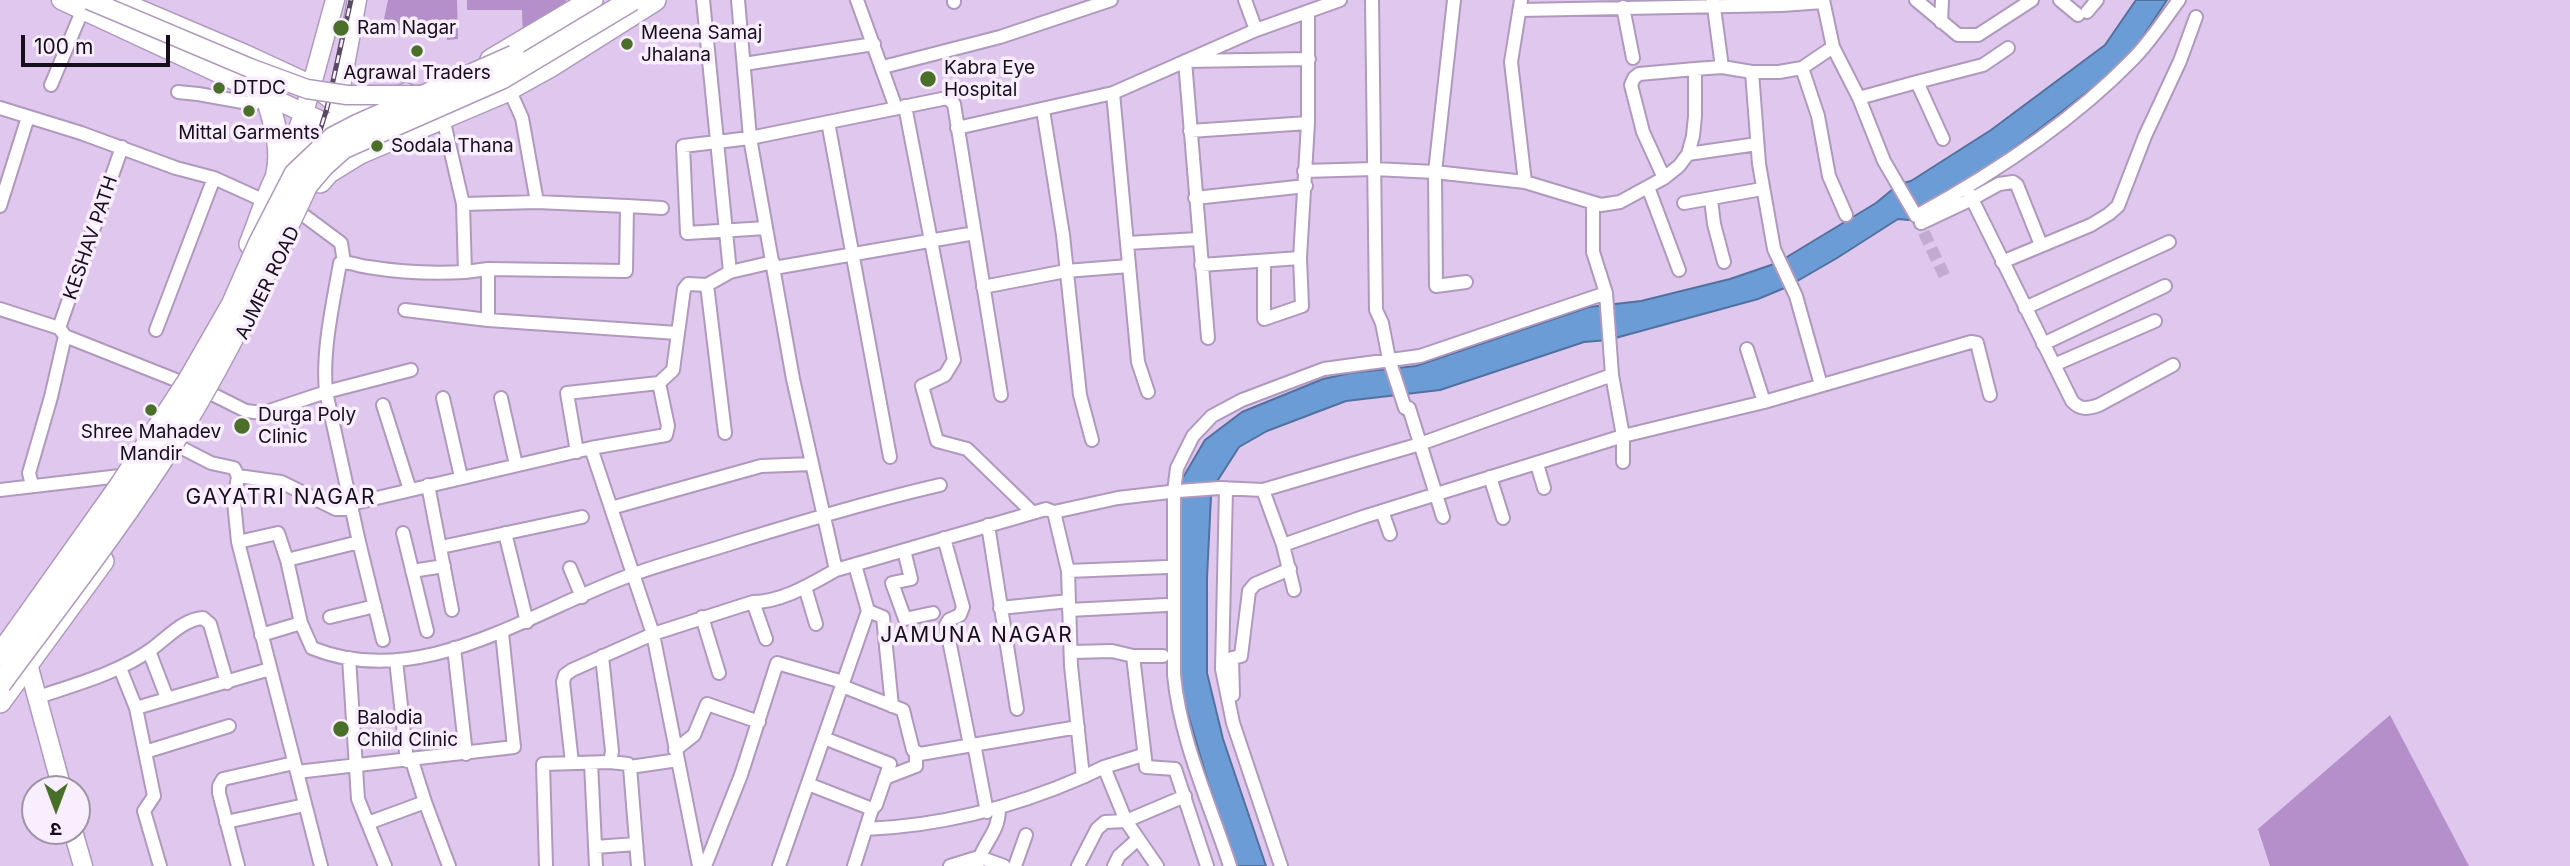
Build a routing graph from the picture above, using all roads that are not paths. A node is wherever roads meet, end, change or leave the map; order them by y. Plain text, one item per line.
1 (61, 0) edge
2 (118, 0) edge
3 (335, 0) edge
4 (356, 0) edge
5 (592, 0) edge
6 (607, 0) edge
7 (632, 0) edge
8 (655, 0) edge
9 (703, 0) edge
10 (738, 0) edge
11 (857, 0) edge
12 (1111, 0) edge
13 (1245, 0) edge
14 (1340, 0) edge
15 (1373, 0) edge
16 (1454, 0) edge
17 (1916, 0) edge
18 (1942, 0) edge
19 (2032, 0) edge
20 (2060, 0) edge
21 (2097, 0) edge
22 (2179, 0) edge
23 (1823, 1) edge
24 (1714, 3) edge
25 (86, 4) edge
26 (1521, 5) edge
27 (1623, 7) junction
28 (2014, 7) edge
29 (1308, 12) junction
30 (2196, 17) dead end
31 (1941, 22) junction
32 (1256, 30) junction
33 (874, 44) junction
34 (1833, 47) junction
35 (2008, 48) dead end
36 (1633, 58) dead end
37 (1308, 59) junction
38 (1185, 61) junction
39 (744, 64) junction
40 (1722, 67) junction
41 (883, 68) junction
42 (1801, 68) junction
43 (1695, 69) junction
44 (1752, 72) junction
45 (1917, 82) junction
46 (51, 85) dead end
47 (312, 85) junction
48 (509, 89) junction
49 (178, 92) dead end
50 (1113, 93) junction
51 (266, 94) junction
52 (422, 95) junction
53 (1859, 98) junction
54 (901, 107) junction
55 (0, 108) edge
56 (1043, 110) junction
57 (304, 113) junction
58 (334, 116) junction
59 (28, 117) junction
60 (443, 118) junction
61 (828, 122) junction
62 (1308, 123) junction
63 (957, 128) junction
64 (1190, 131) junction
65 (750, 138) junction
66 (1942, 139) dead end
67 (715, 143) junction
68 (1757, 144) junction
69 (122, 147) junction
70 (368, 150) junction
71 (1688, 154) junction
72 (286, 160) junction
73 (1374, 169) junction
74 (1304, 171) junction
75 (1436, 172) junction
76 (214, 178) junction
77 (1664, 178) junction
78 (1525, 182) junction
79 (1306, 186) junction
80 (1648, 187) junction
81 (1762, 189) junction
82 (271, 192) junction
83 (1970, 193) junction
84 (1195, 198) junction
85 (1711, 200) junction
86 (537, 202) junction
87 (1684, 203) dead end
88 (463, 204) junction
89 (1593, 204) junction
90 (626, 205) junction
91 (0, 206) edge
92 (662, 208) dead end
93 (302, 215) junction
94 (1846, 215) dead end
95 (766, 228) junction
96 (724, 230) junction
97 (975, 233) junction
98 (1198, 239) junction
99 (930, 241) junction
100 (2169, 242) dead end
101 (1127, 243) junction
102 (2041, 245) junction
103 (854, 254) junction
104 (1300, 258) junction
105 (344, 262) junction
106 (1265, 262) junction
107 (1724, 262) dead end
108 (2002, 262) junction
109 (773, 265) junction
110 (1201, 265) junction
111 (1129, 266) junction
112 (488, 269) junction
113 (1679, 270) dead end
114 (1066, 271) junction
115 (465, 272) junction
116 (730, 272) junction
117 (1466, 282) dead end
118 (706, 285) junction
119 (2165, 286) dead end
120 (984, 287) junction
121 (1605, 293) junction
122 (2025, 308) junction
123 (0, 309) edge
124 (405, 310) dead end
125 (488, 320) junction
126 (2155, 321) dead end
127 (156, 330) dead end
128 (62, 332) junction
129 (677, 333) junction
130 (1208, 338) dead end
131 (2043, 344) junction
132 (1747, 349) dead end
133 (1389, 359) junction
134 (2054, 365) junction
135 (2173, 365) dead end
136 (411, 370) dead end
137 (1612, 375) junction
138 (181, 382) junction
139 (659, 383) junction
140 (1821, 385) junction
141 (326, 392) junction
142 (1148, 392) dead end
143 (210, 393) junction
144 (1001, 395) dead end
145 (1990, 395) dead end
146 (443, 398) dead end
147 (501, 398) dead end
148 (1764, 402) junction
149 (383, 405) dead end
150 (725, 433) dead end
151 (1623, 436) junction
152 (1092, 440) dead end
153 (1420, 444) junction
154 (180, 447) junction
155 (591, 448) junction
156 (577, 452) junction
157 (890, 457) dead end
158 (1623, 462) dead end
159 (813, 464) junction
160 (1537, 464) junction
161 (516, 465) junction
162 (238, 475) junction
163 (120, 476) junction
164 (1490, 477) junction
165 (461, 478) junction
166 (32, 485) junction
167 (428, 485) junction
168 (940, 485) dead end
169 (1223, 488) junction
170 (1544, 488) dead end
171 (0, 490) edge
172 (410, 490) junction
173 (1264, 490) junction
174 (1176, 491) junction
175 (1436, 494) junction
176 (351, 506) junction
177 (611, 508) junction
178 (1382, 511) junction
179 (1032, 512) junction
180 (1054, 512) junction
181 (824, 515) junction
182 (582, 517) dead end
183 (1443, 517) dead end
184 (1503, 518) dead end
185 (988, 525) junction
186 (403, 533) dead end
187 (505, 533) junction
188 (1390, 534) dead end
189 (944, 538) junction
190 (238, 542) junction
191 (359, 542) junction
192 (1283, 545) junction
193 (441, 547) junction
194 (904, 550) junction
195 (286, 560) junction
196 (856, 565) junction
197 (444, 566) junction
198 (1167, 567) dead end
199 (570, 568) dead end
200 (1290, 569) junction
201 (412, 570) junction
202 (836, 570) junction
203 (1068, 571) junction
204 (632, 575) junction
205 (805, 587) junction
206 (1294, 590) dead end
207 (582, 597) junction
208 (753, 602) junction
209 (1166, 605) dead end
210 (375, 606) junction
211 (1069, 606) junction
212 (1000, 608) junction
213 (452, 610) dead end
214 (867, 611) junction
215 (933, 613) dead end
216 (330, 617) dead end
217 (702, 617) junction
218 (527, 622) junction
219 (301, 623) junction
220 (816, 624) dead end
221 (427, 631) dead end
222 (502, 633) junction
223 (653, 634) junction
224 (261, 635) junction
225 (766, 639) dead end
226 (383, 640) dead end
227 (2, 646) edge
228 (454, 648) junction
229 (149, 651) junction
230 (1072, 652) junction
231 (602, 656) junction
232 (1133, 656) junction
233 (1163, 656) dead end
234 (349, 658) junction
235 (396, 660) junction
236 (29, 664) junction
237 (120, 668) junction
238 (270, 670) junction
239 (719, 673) dead end
240 (228, 683) junction
241 (0, 684) edge
242 (843, 684) junction
243 (1233, 695) dead end
244 (38, 697) junction
245 (167, 698) junction
246 (0, 702) edge
247 (892, 706) junction
248 (136, 708) junction
249 (1017, 709) dead end
250 (759, 722) junction
251 (229, 726) dead end
252 (1078, 727) junction
253 (824, 738) junction
254 (972, 744) junction
255 (145, 752) junction
256 (916, 753) junction
257 (466, 754) junction
258 (1143, 755) junction
259 (677, 757) junction
260 (410, 761) junction
261 (611, 762) junction
262 (572, 763) junction
263 (591, 763) junction
264 (357, 766) junction
265 (630, 767) junction
266 (1104, 767) junction
267 (296, 768) junction
268 (58, 775) edge
269 (1083, 777) junction
270 (885, 778) junction
271 (808, 784) junction
272 (1185, 796) junction
273 (425, 802) junction
274 (305, 805) junction
275 (872, 809) junction
276 (993, 810) junction
277 (1126, 821) junction
278 (226, 822) junction
279 (368, 823) junction
280 (866, 829) junction
281 (1026, 835) dead end
282 (1138, 839) junction
283 (636, 844) junction
284 (78, 845) edge
285 (595, 847) junction
286 (978, 861) edge
287 (83, 866) edge
288 (160, 866) edge
289 (237, 866) edge
290 (321, 866) edge
291 (385, 866) edge
292 (449, 866) edge
293 (546, 866) edge
294 (596, 866) edge
295 (638, 866) edge
296 (699, 866) edge
297 (705, 866) edge
298 (779, 866) edge
299 (854, 866) edge
300 (950, 866) edge
301 (1004, 866) edge
302 (1014, 866) edge
303 (1078, 866) edge
304 (1114, 866) edge
305 (1157, 866) edge
306 (1207, 866) edge
307 (1230, 866) edge
308 (1281, 866) edge

1 - 25 main road
2 - 47 main road
3 - 47 main road
4 - 58 main road
5 - 58 highway, AJMER ROAD
6 - 52 highway, bridge
7 - 241 highway, bridge
8 - 48 highway, AJMER ROAD
9 - 67 street
10 - 39 street
11 - 33 street
12 - 41 street
13 - 32 street
14 - 29 street
15 - 73 street
16 - 75 street
17 - 31 street
18 - 31 street
19 - 28 street
20 - 21 street
22 - 83 street
23 - 24 street
23 - 34 street
24 - 27 street
24 - 40 street
25 - 46 street
25 - 51 main road
25 - 52 main road, bridge
26 - 27 street
26 - 78 street
27 - 36 street
28 - 31 street
29 - 32 street
29 - 37 street
30 - 102 street
32 - 38 street
33 - 39 street
33 - 41 street
34 - 42 street
34 - 53 street
35 - 45 street
37 - 38 street
37 - 62 street
38 - 50 street
38 - 64 street
39 - 65 street
40 - 43 street
40 - 44 street
41 - 54 street
42 - 44 street
42 - 94 street
43 - 71 street
43 - 77 street
44 - 68 street
45 - 53 street
45 - 66 street
47 - 57 main road
47 - 58 main road
48 - 60 highway, AJMER ROAD
48 - 86 street
49 - 51 street
50 - 56 street
50 - 101 street
51 - 57 main road
51 - 82 highway
52 - 227 highway, bridge
53 - 83 street
54 - 61 street
54 - 63 street
54 - 99 street
55 - 59 street
56 - 63 street
56 - 114 street
57 - 58 main road
57 - 72 main road
58 - 70 main road
58 - 72 highway, AJMER ROAD
59 - 69 street
59 - 91 street
60 - 70 highway, AJMER ROAD
60 - 88 street
61 - 65 street
61 - 103 street
62 - 64 street
62 - 74 street
63 - 97 street
64 - 84 street
65 - 67 street
65 - 95 street
67 - 96 street
67 - 96 street
68 - 71 street
68 - 81 street
69 - 76 street
69 - 128 street, KESHAV PATH
70 - 93 highway, AJMER ROAD
71 - 77 street
72 - 82 highway, AJMER ROAD
73 - 74 street
73 - 75 street
73 - 133 street
74 - 79 street
75 - 78 street
75 - 117 street
76 - 82 street
76 - 127 street
77 - 80 street
78 - 89 street
79 - 84 street
79 - 104 street
80 - 89 street
80 - 113 street
81 - 85 street
81 - 140 street
82 - 138 highway, AJMER ROAD
83 - 102 street
83 - 108 street
84 - 98 street
85 - 87 street
85 - 107 street
86 - 88 street
86 - 90 street
88 - 115 street
89 - 121 street
90 - 92 street
90 - 112 street
93 - 105 street
93 - 143 highway, AJMER ROAD
95 - 96 street
95 - 109 street
96 - 116 street
97 - 99 street
97 - 120 street
98 - 101 street
98 - 110 street
99 - 103 street
99 - 179 street
100 - 122 street
101 - 111 street
102 - 108 street
103 - 109 street
103 - 157 street
104 - 106 street
104 - 106 street
105 - 115 street
105 - 141 street
106 - 110 street
108 - 122 street
109 - 116 street
109 - 159 street
110 - 130 street
111 - 114 street
111 - 142 street
112 - 115 street
112 - 125 street
114 - 120 street
114 - 152 street
116 - 118 street
118 - 129 street
118 - 150 street
119 - 131 street
120 - 144 street
121 - 133 street
121 - 137 street
122 - 131 street
123 - 128 street
124 - 125 street
125 - 129 street
126 - 134 street
128 - 138 street
128 - 166 street, KESHAV PATH
129 - 139 street
131 - 134 street
132 - 148 street
133 - 153 street
133 - 174 street
134 - 135 street
136 - 141 street
137 - 151 street
137 - 153 street
138 - 163 highway, AJMER ROAD
139 - 155 street
139 - 156 street
140 - 145 street
140 - 148 street
141 - 143 street
141 - 176 street
143 - 154 highway, AJMER ROAD
146 - 165 street
147 - 161 street
148 - 151 street
149 - 172 street
151 - 158 street
151 - 160 street
153 - 173 street
153 - 175 street
154 - 162 street
154 - 236 highway, AJMER ROAD
155 - 156 street
155 - 177 street
156 - 161 street
159 - 177 street
159 - 181 street
160 - 164 street
160 - 170 street
161 - 165 street
162 - 176 street
162 - 190 street
163 - 166 street
163 - 227 highway, AJMER ROAD
164 - 175 street
164 - 184 street
165 - 167 street
166 - 171 street
167 - 172 street
167 - 193 street
168 - 181 street
169 - 173 street
169 - 174 street
169 - 308 street
172 - 176 street
173 - 192 street
174 - 180 street
174 - 307 street
175 - 178 street
175 - 183 street
176 - 191 street
177 - 204 street
178 - 188 street
178 - 192 street
179 - 180 street
179 - 185 street
180 - 203 street
181 - 202 street
181 - 204 street
182 - 187 street
185 - 189 street
185 - 212 street
186 - 201 street
187 - 193 street
187 - 218 street
189 - 194 street
189 - 254 street
190 - 195 street
190 - 224 street
191 - 195 street
191 - 210 street
192 - 200 street
193 - 197 street
194 - 196 street
194 - 215 street
195 - 219 street
196 - 202 street
196 - 214 street
197 - 201 street
197 - 213 street
198 - 203 street
199 - 207 street
200 - 206 street
200 - 243 street
201 - 221 street
202 - 205 street
203 - 211 street
204 - 207 street
204 - 223 street
205 - 208 street
205 - 220 street
207 - 218 street
208 - 217 street
208 - 225 street
209 - 211 street
210 - 216 street
210 - 226 street
211 - 212 street
211 - 230 street
212 - 249 street
214 - 242 street
214 - 247 street
217 - 223 street
217 - 239 street
218 - 222 street
219 - 224 street
219 - 234 street
222 - 228 street
222 - 257 street
223 - 231 street
223 - 259 street
224 - 238 street
227 - 236 main road
228 - 235 street
228 - 257 street
229 - 237 street
229 - 240 street
229 - 245 street
230 - 232 street
230 - 252 street
231 - 261 street
231 - 262 street
232 - 233 street
232 - 258 street
234 - 235 street
234 - 264 street
235 - 260 street
236 - 244 main road
236 - 246 highway, AJMER ROAD
237 - 244 street
237 - 248 street
238 - 240 street
238 - 267 street
240 - 245 street
242 - 247 street
242 - 250 street
242 - 253 street
244 - 268 main road
245 - 248 street
247 - 256 street
248 - 255 street
250 - 259 street
250 - 297 street
251 - 255 street
252 - 254 street
252 - 269 street
253 - 270 street
253 - 271 street
254 - 256 street
254 - 276 street
255 - 288 street
256 - 270 street
257 - 260 street
258 - 266 street
258 - 272 street
259 - 265 street
259 - 296 street
260 - 264 street
260 - 273 street
261 - 263 street
261 - 265 street
262 - 263 street
262 - 293 street
263 - 285 street
264 - 267 street
264 - 279 street
265 - 283 street
266 - 269 street
266 - 277 street
267 - 274 street
267 - 278 street
269 - 276 street
270 - 275 street
271 - 275 street
271 - 298 street
272 - 277 street
272 - 306 street
273 - 279 street
273 - 292 street
274 - 278 street
274 - 290 street
275 - 280 street
276 - 280 street
276 - 286 street
277 - 282 street
277 - 303 street
278 - 289 street
279 - 291 street
280 - 299 street
281 - 302 street
282 - 304 street
282 - 305 street
283 - 285 street
283 - 295 street
284 - 287 main road
285 - 294 street
286 - 300 street
286 - 301 street

